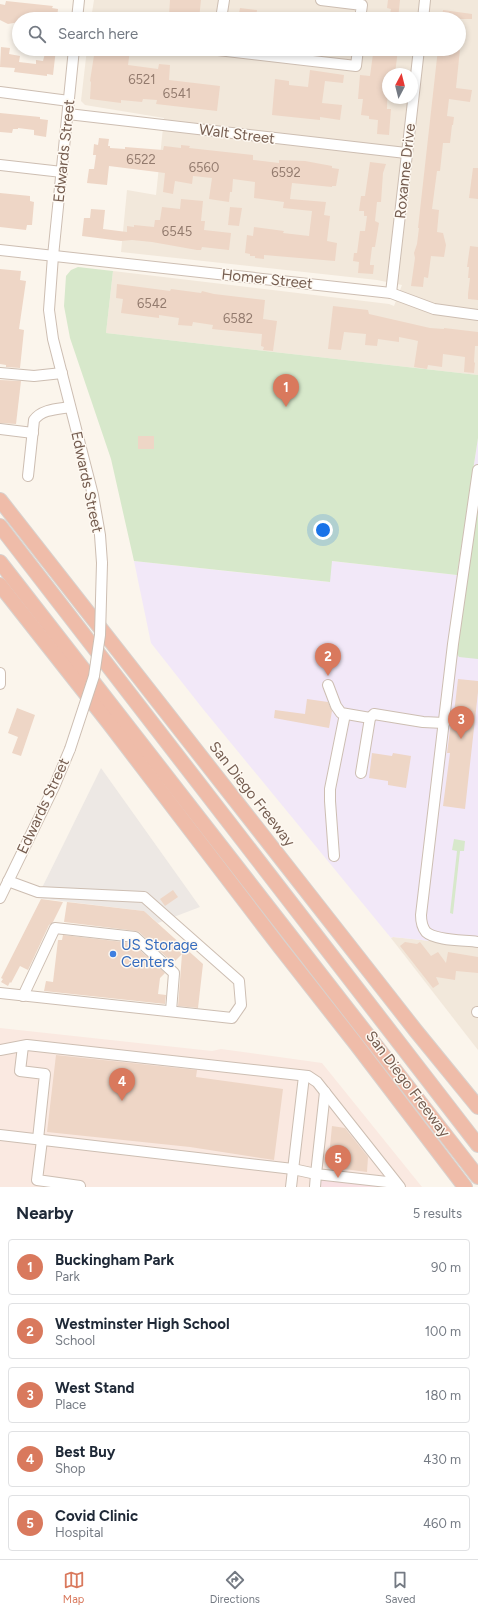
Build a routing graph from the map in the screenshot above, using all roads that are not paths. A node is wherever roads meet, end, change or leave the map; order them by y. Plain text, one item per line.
1 (79, 0) edge
2 (224, 0) edge
3 (321, 0) edge
4 (425, 0) edge
5 (78, 12) edge
6 (223, 12) edge
7 (361, 12) edge
8 (424, 12) edge
9 (73, 56) edge
10 (270, 56) edge
11 (357, 56) edge
12 (418, 56) edge
13 (0, 92) edge
14 (69, 100) junction
15 (68, 114) junction
16 (406, 153) junction
17 (0, 164) edge
18 (62, 172) junction
19 (0, 250) edge
20 (53, 256) junction
21 (391, 293) junction
22 (478, 315) edge
23 (0, 373) edge
24 (62, 374) junction
25 (70, 407) junction
26 (0, 429) edge
27 (33, 433) junction
28 (478, 470) edge
29 (28, 476) dead end
30 (0, 500) edge
31 (0, 526) edge
32 (0, 562) edge
33 (0, 585) edge
34 (0, 673) edge
35 (0, 684) edge
36 (328, 685) dead end
37 (345, 714) junction
38 (370, 718) junction
39 (444, 723) junction
40 (361, 773) dead end
41 (334, 856) dead end
42 (8, 881) junction
43 (0, 898) edge
44 (478, 942) edge
45 (0, 994) edge
46 (23, 996) junction
47 (171, 1011) junction
48 (23, 1046) junction
49 (0, 1050) edge
50 (304, 1076) junction
51 (325, 1092) junction
52 (478, 1107) edge
53 (0, 1134) edge
54 (40, 1140) junction
55 (478, 1145) edge
56 (447, 1164) junction
57 (293, 1169) junction
58 (316, 1174) junction
59 (478, 1177) edge
60 (398, 1185) edge
61 (82, 1187) edge
62 (291, 1187) edge
63 (315, 1187) edge
64 (461, 1187) edge
65 (465, 1187) edge

1 - 5 street
2 - 6 street
3 - 7 street
4 - 8 street
9 - 14 street, Edwards Street
10 - 11 street
12 - 16 street, Roxanne Drive
13 - 14 street
14 - 15 street, Edwards Street
15 - 16 street, Walt Street
15 - 18 street, Edwards Street
16 - 21 street, Roxanne Drive
17 - 18 street
18 - 20 street, Edwards Street
19 - 20 street, Homer Street
20 - 21 street, Homer Street
20 - 24 street, Edwards Street
21 - 22 street, Homer Street
23 - 24 street
24 - 25 street, Edwards Street
25 - 27 street
25 - 42 street, Edwards Street, bridge
26 - 27 street
27 - 29 street
28 - 39 street
30 - 52 highway, San Diego Freeway
31 - 55 highway
32 - 59 highway
33 - 56 highway, San Diego Freeway
34 - 35 street
36 - 37 street
37 - 38 street
37 - 41 street
38 - 39 street
38 - 40 street
39 - 44 street
42 - 43 street, Edwards Street
42 - 47 street
45 - 46 street
46 - 47 street
46 - 47 street
48 - 49 street
48 - 50 street
48 - 54 street
50 - 51 street
50 - 57 street
51 - 58 street
51 - 60 street
53 - 54 street
54 - 57 street
54 - 61 street
56 - 64 highway
56 - 65 highway, San Diego Freeway
57 - 58 street
57 - 62 street
58 - 60 street
58 - 63 street

